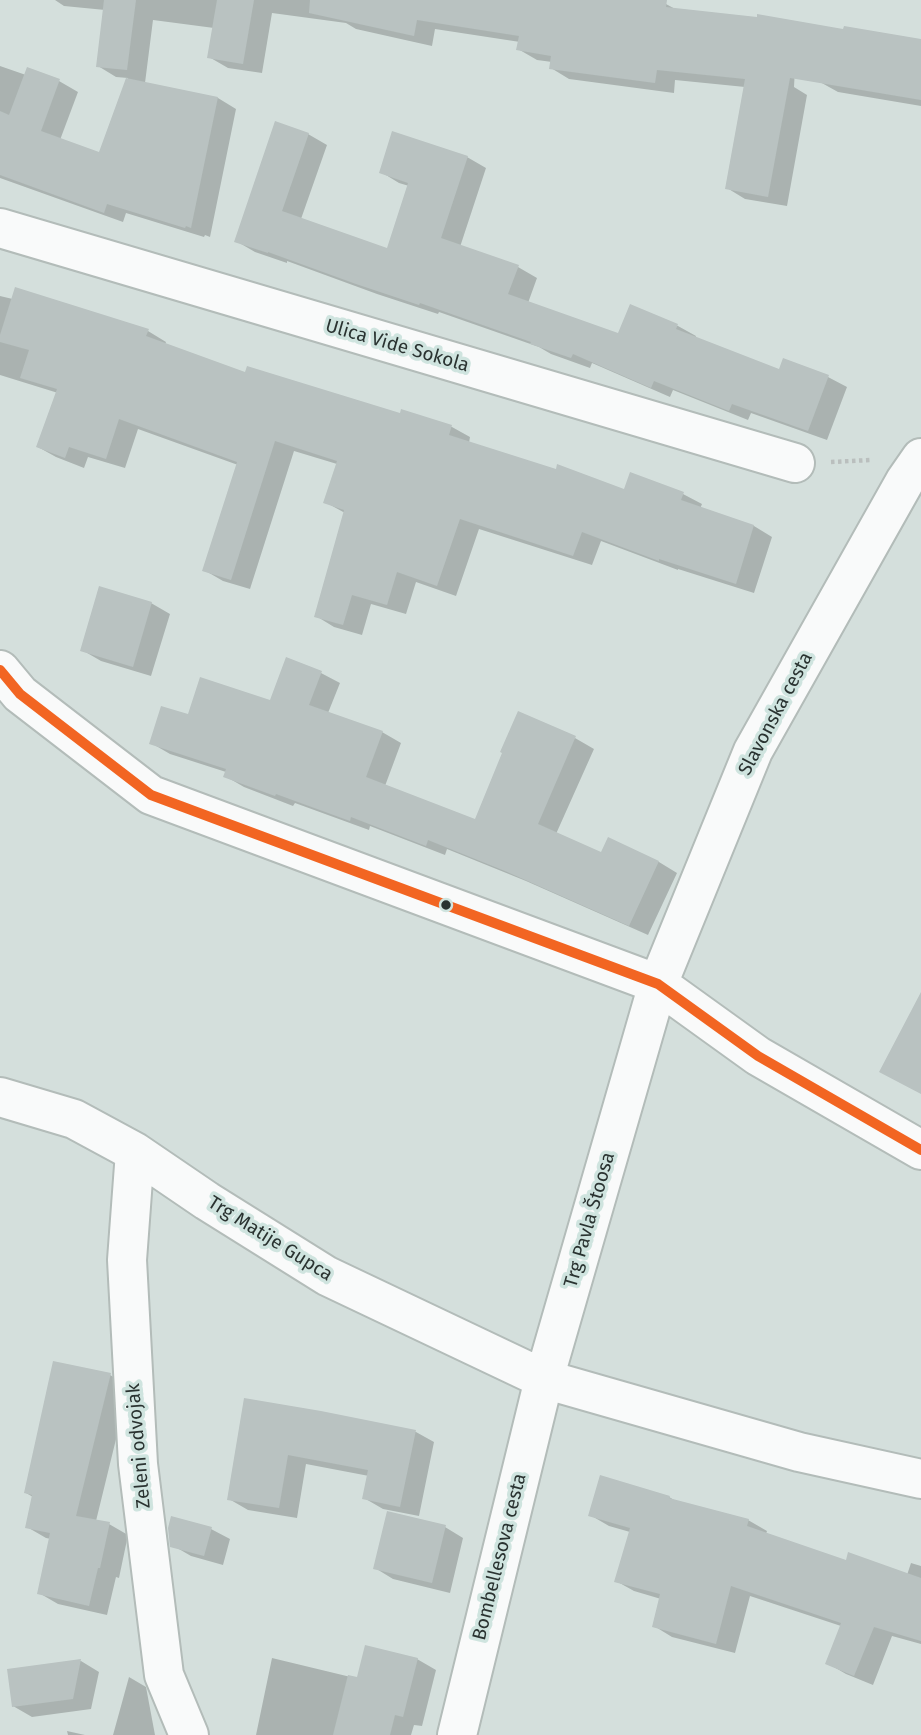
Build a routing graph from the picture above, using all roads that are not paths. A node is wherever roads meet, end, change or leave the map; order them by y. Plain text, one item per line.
1 (0, 228) edge
2 (921, 458) edge
3 (795, 463) road end
4 (0, 670) edge
5 (659, 984) junction
6 (0, 1097) edge
7 (921, 1150) edge
8 (135, 1152) junction
9 (544, 1379) junction
10 (921, 1479) edge
11 (189, 1735) edge
12 (457, 1735) edge

1 - 3 street, Ulica Vide Sokola
2 - 5 street, Slavonska cesta
4 - 5 street
5 - 7 street
5 - 9 street, Trg Pavla Štoosa
6 - 8 street, Trg Matije Gupca
8 - 9 street, Trg Matije Gupca
8 - 11 street, Zeleni odvojak
9 - 10 street
9 - 12 street, Bombellesova cesta

